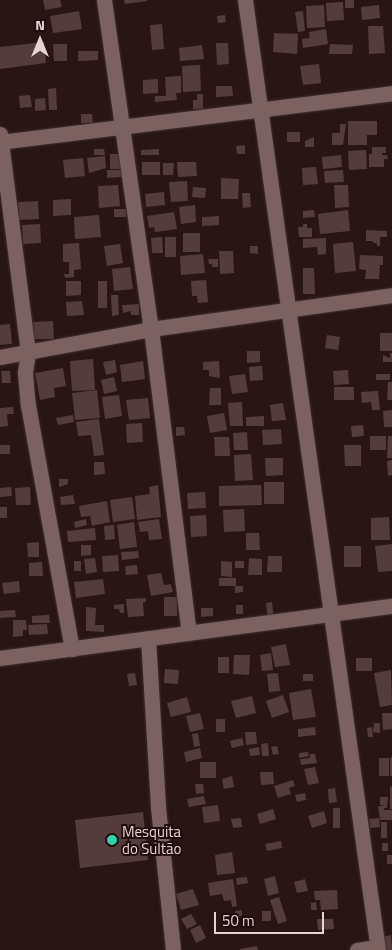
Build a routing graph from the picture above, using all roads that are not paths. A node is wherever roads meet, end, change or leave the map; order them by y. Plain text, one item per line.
1 (104, 0) edge
2 (245, 0) edge
3 (392, 92) edge
4 (260, 109) junction
5 (121, 127) junction
6 (0, 139) edge
7 (392, 295) edge
8 (288, 310) junction
9 (151, 329) junction
10 (28, 353) junction
11 (0, 357) edge
12 (392, 606) edge
13 (330, 614) junction
14 (189, 633) junction
15 (148, 638) junction
16 (72, 649) junction
17 (0, 658) edge
18 (378, 949) edge
19 (173, 950) edge
20 (357, 950) edge

1 - 5 street
2 - 4 street
3 - 4 street
4 - 5 street
4 - 8 street
5 - 6 street
5 - 9 street
6 - 10 street
7 - 8 street
8 - 9 street
8 - 13 street
9 - 10 street
9 - 14 street
10 - 11 street
10 - 16 street
12 - 13 street
13 - 14 street
13 - 18 street
14 - 15 street
15 - 16 street
15 - 19 street
16 - 17 street
18 - 20 street

